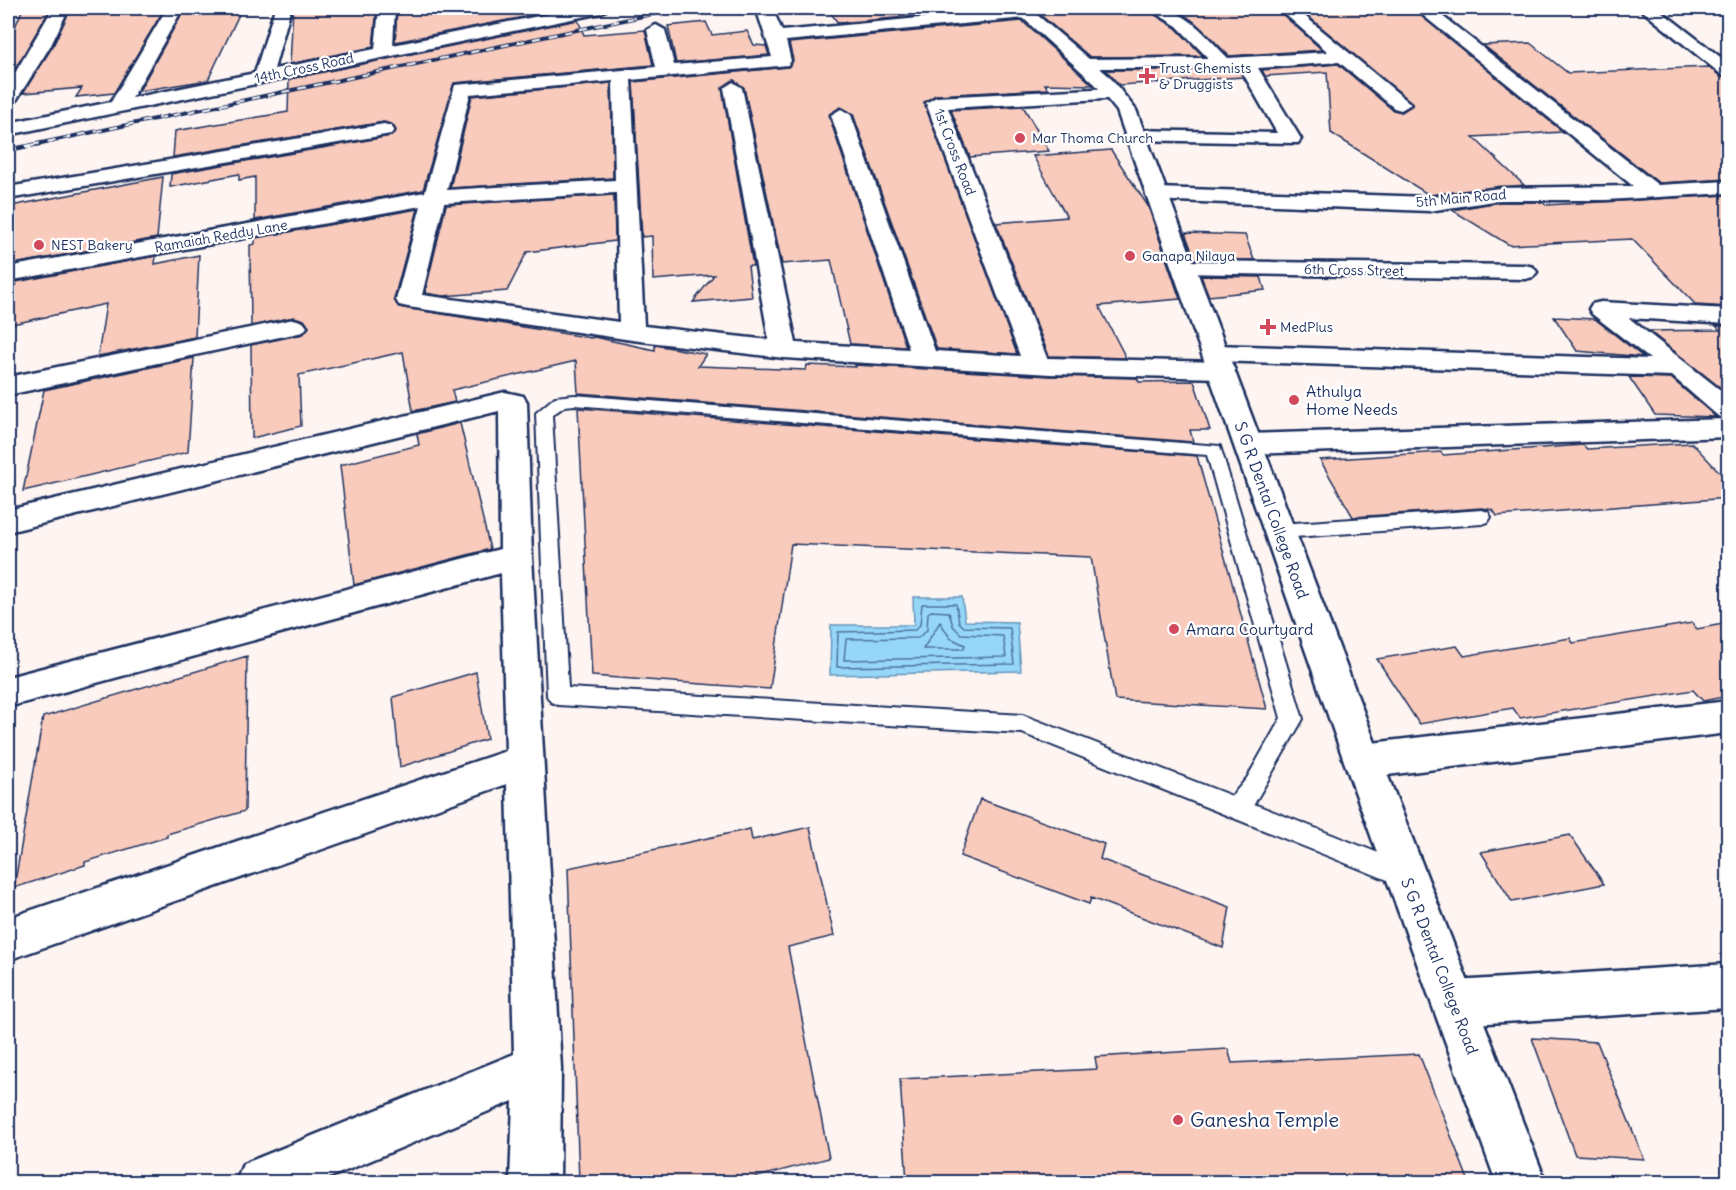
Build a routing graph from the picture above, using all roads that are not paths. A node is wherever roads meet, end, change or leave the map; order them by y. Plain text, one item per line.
1 (61, 8) edge
2 (175, 8) edge
3 (283, 8) edge
4 (387, 8) edge
5 (592, 8) edge
6 (764, 8) edge
7 (1155, 8) edge
8 (1286, 8) edge
9 (1422, 8) edge
10 (1647, 8) edge
11 (1023, 10) edge
12 (656, 30) dead end
13 (776, 37) junction
14 (384, 52) junction
15 (1344, 56) junction
16 (1721, 59) edge
17 (1246, 63) junction
18 (1085, 64) junction
19 (1224, 64) junction
20 (666, 71) junction
21 (1728, 71) edge
22 (622, 75) junction
23 (263, 77) junction
24 (733, 88) dead end
25 (1113, 94) junction
26 (8, 99) edge
27 (1401, 104) dead end
28 (118, 106) junction
29 (841, 115) dead end
30 (8, 129) edge
31 (384, 130) dead end
32 (1134, 136) junction
33 (626, 186) junction
34 (1728, 187) edge
35 (1653, 191) junction
36 (8, 193) edge
37 (1157, 195) junction
38 (435, 197) junction
39 (1184, 268) junction
40 (1524, 272) dead end
41 (8, 274) edge
42 (1728, 316) edge
43 (294, 327) dead end
44 (632, 332) junction
45 (784, 350) junction
46 (925, 359) junction
47 (1219, 362) junction
48 (1037, 365) junction
49 (1679, 368) junction
50 (8, 386) edge
51 (1728, 410) edge
52 (1728, 428) edge
53 (1249, 444) junction
54 (1482, 517) dead end
55 (8, 521) edge
56 (1280, 531) junction
57 (516, 557) junction
58 (8, 692) edge
59 (1728, 717) edge
60 (525, 761) junction
61 (1364, 761) junction
62 (1237, 808) junction
63 (1406, 875) junction
64 (8, 939) edge
65 (1728, 986) edge
66 (1455, 1003) junction
67 (538, 1068) junction
68 (261, 1182) edge
69 (535, 1182) edge
70 (1521, 1182) edge

1 - 26 street
2 - 28 street
3 - 23 street
4 - 14 street
5 - 14 street, 14th Cross Road
6 - 13 street
7 - 19 street
8 - 15 street
9 - 35 street
10 - 16 street
11 - 13 street
11 - 18 street, S G R Dental College Road
12 - 20 street
13 - 20 street
14 - 23 street, 14th Cross Road
15 - 17 street
15 - 27 street
16 - 21 street
17 - 19 street
17 - 32 street
18 - 19 street
18 - 25 street, S G R Dental College Road
20 - 22 street
22 - 33 street
22 - 38 street
23 - 28 street, 14th Cross Road
24 - 45 street
25 - 32 street, S G R Dental College Road
25 - 48 street, 1st Cross Road
28 - 30 street, 14th Cross Road
29 - 46 street
31 - 36 street
32 - 37 street, S G R Dental College Road
33 - 38 street, Ramaiah Reddy Lane
33 - 44 street
34 - 35 street, 5th Main Road
35 - 37 street, 5th Main Road
37 - 39 street, S G R Dental College Road
38 - 41 street, Ramaiah Reddy Lane
38 - 44 street
39 - 40 street, 6th Cross Street
39 - 47 street, S G R Dental College Road
42 - 49 street
43 - 50 street
44 - 45 street
45 - 46 street
46 - 48 street
47 - 48 street
47 - 49 street
47 - 53 street, S G R Dental College Road
49 - 51 street
52 - 53 street
53 - 56 street, S G R Dental College Road
54 - 56 lane
55 - 57 street
56 - 61 street, S G R Dental College Road
57 - 58 street
57 - 60 street
59 - 61 street
60 - 64 street
60 - 67 street
61 - 63 street, S G R Dental College Road
62 - 62 lane
62 - 63 lane
63 - 66 street, S G R Dental College Road
65 - 66 street
66 - 70 street, S G R Dental College Road
67 - 68 street
67 - 69 street

